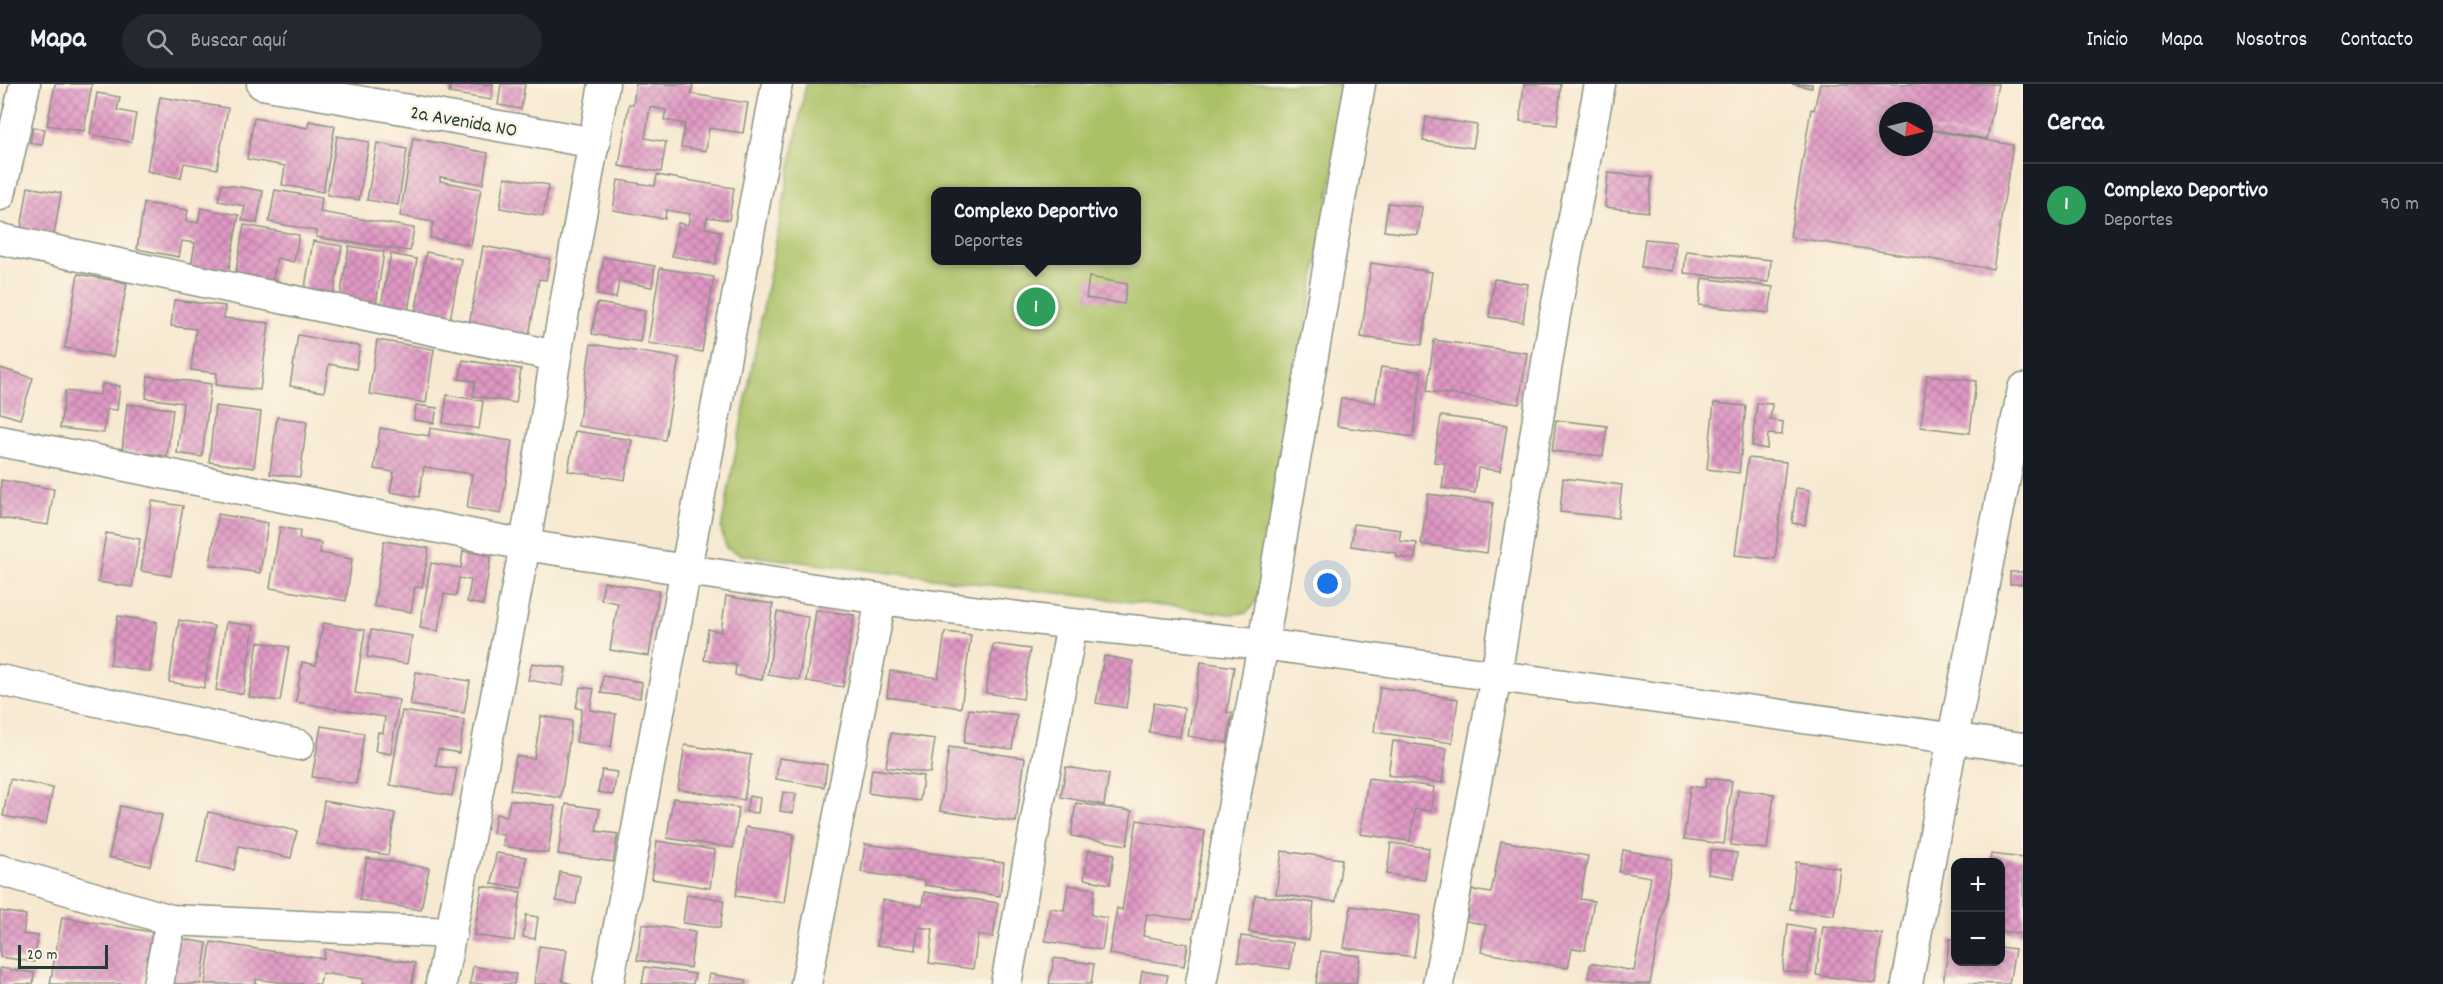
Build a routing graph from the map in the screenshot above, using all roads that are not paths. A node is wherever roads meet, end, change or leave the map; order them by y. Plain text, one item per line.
1 (25, 84) edge
2 (262, 84) edge
3 (604, 84) edge
4 (777, 84) edge
5 (1360, 84) edge
6 (1600, 84) edge
7 (595, 143) junction
8 (0, 195) edge
9 (0, 238) edge
10 (556, 356) junction
11 (2023, 389) edge
12 (0, 441) edge
13 (525, 545) junction
14 (687, 570) junction
15 (881, 599) junction
16 (1072, 624) junction
17 (1263, 644) junction
18 (1496, 676) junction
19 (0, 680) edge
20 (1953, 737) junction
21 (299, 745) dead end
22 (2023, 748) edge
23 (0, 870) edge
24 (171, 920) junction
25 (452, 933) junction
26 (158, 984) edge
27 (441, 984) edge
28 (608, 984) edge
29 (806, 984) edge
30 (1006, 984) edge
31 (1201, 984) edge
32 (1438, 984) edge
33 (1906, 984) edge

1 - 8 street
2 - 7 street, 2a Avenida NO
3 - 7 street
4 - 14 street
5 - 17 street
6 - 18 street
7 - 10 street
9 - 10 street
10 - 13 street
11 - 20 street
12 - 13 street
13 - 14 street
13 - 25 street
14 - 15 street
14 - 28 street
15 - 16 street
15 - 29 street
16 - 17 street
16 - 30 street
17 - 18 street
17 - 31 street
18 - 20 street
18 - 32 street
19 - 21 street
20 - 22 street
20 - 33 street
23 - 24 street
24 - 25 street
24 - 26 street
25 - 27 street

